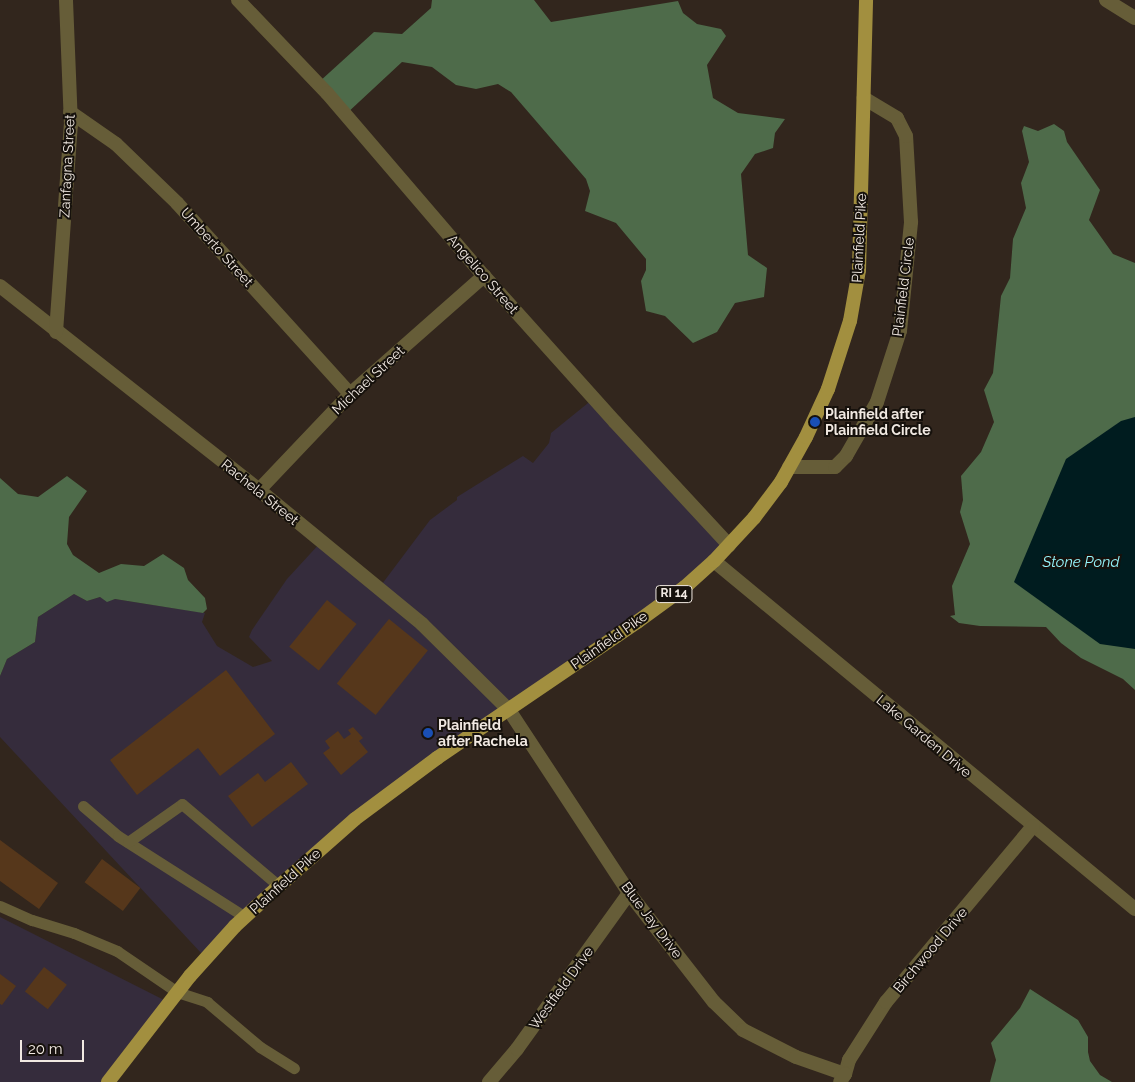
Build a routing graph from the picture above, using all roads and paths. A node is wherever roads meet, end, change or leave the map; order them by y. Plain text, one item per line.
1 (66, 0) edge
2 (238, 0) edge
3 (866, 0) edge
4 (1106, 0) edge
5 (1135, 18) edge
6 (864, 98) junction
7 (70, 112) junction
8 (484, 276) junction
9 (0, 286) edge
10 (56, 332) junction
11 (350, 394) junction
12 (789, 467) junction
13 (259, 490) junction
14 (729, 545) junction
15 (714, 561) junction
16 (509, 710) junction
17 (83, 806) dead end
18 (1033, 826) junction
19 (128, 842) junction
20 (279, 886) junction
21 (629, 893) junction
22 (0, 906) edge
23 (1135, 909) edge
24 (245, 917) junction
25 (177, 992) junction
26 (294, 1068) dead end
27 (843, 1078) edge
28 (108, 1082) edge
29 (489, 1082) edge

1 - 7 street, Zanfagna Street
2 - 8 street, Angelico Street
3 - 6 main road, Plainfield Pike / RI 14
4 - 5 street
6 - 12 main road, Plainfield Pike / RI 14
6 - 12 street, Plainfield Circle
7 - 10 street, Zanfagna Street
7 - 11 street, Umberto Street
8 - 11 street, Michael Street
8 - 14 street, Angelico Street
9 - 10 street, Rachela Street
10 - 13 street, Rachela Street
11 - 13 street, Michael Street
12 - 14 main road, Plainfield Pike / RI 14
13 - 16 street, Rachela Street
14 - 15 main road, Plainfield Pike / RI 14
15 - 16 main road, Plainfield Pike / RI 14
15 - 18 street, Lake Garden Drive
16 - 20 main road, Plainfield Pike / RI 14
16 - 21 street, Blue Jay Drive
17 - 19 lane
18 - 23 street, Lake Garden Drive
18 - 27 street, Birchwood Drive
19 - 20 lane
19 - 24 lane
20 - 24 main road, Plainfield Pike / RI 14
21 - 27 street, Blue Jay Drive
21 - 29 street, Westfield Drive
22 - 25 lane
24 - 25 main road, Plainfield Pike / RI 14
25 - 26 lane
25 - 28 main road, Plainfield Pike / RI 14

